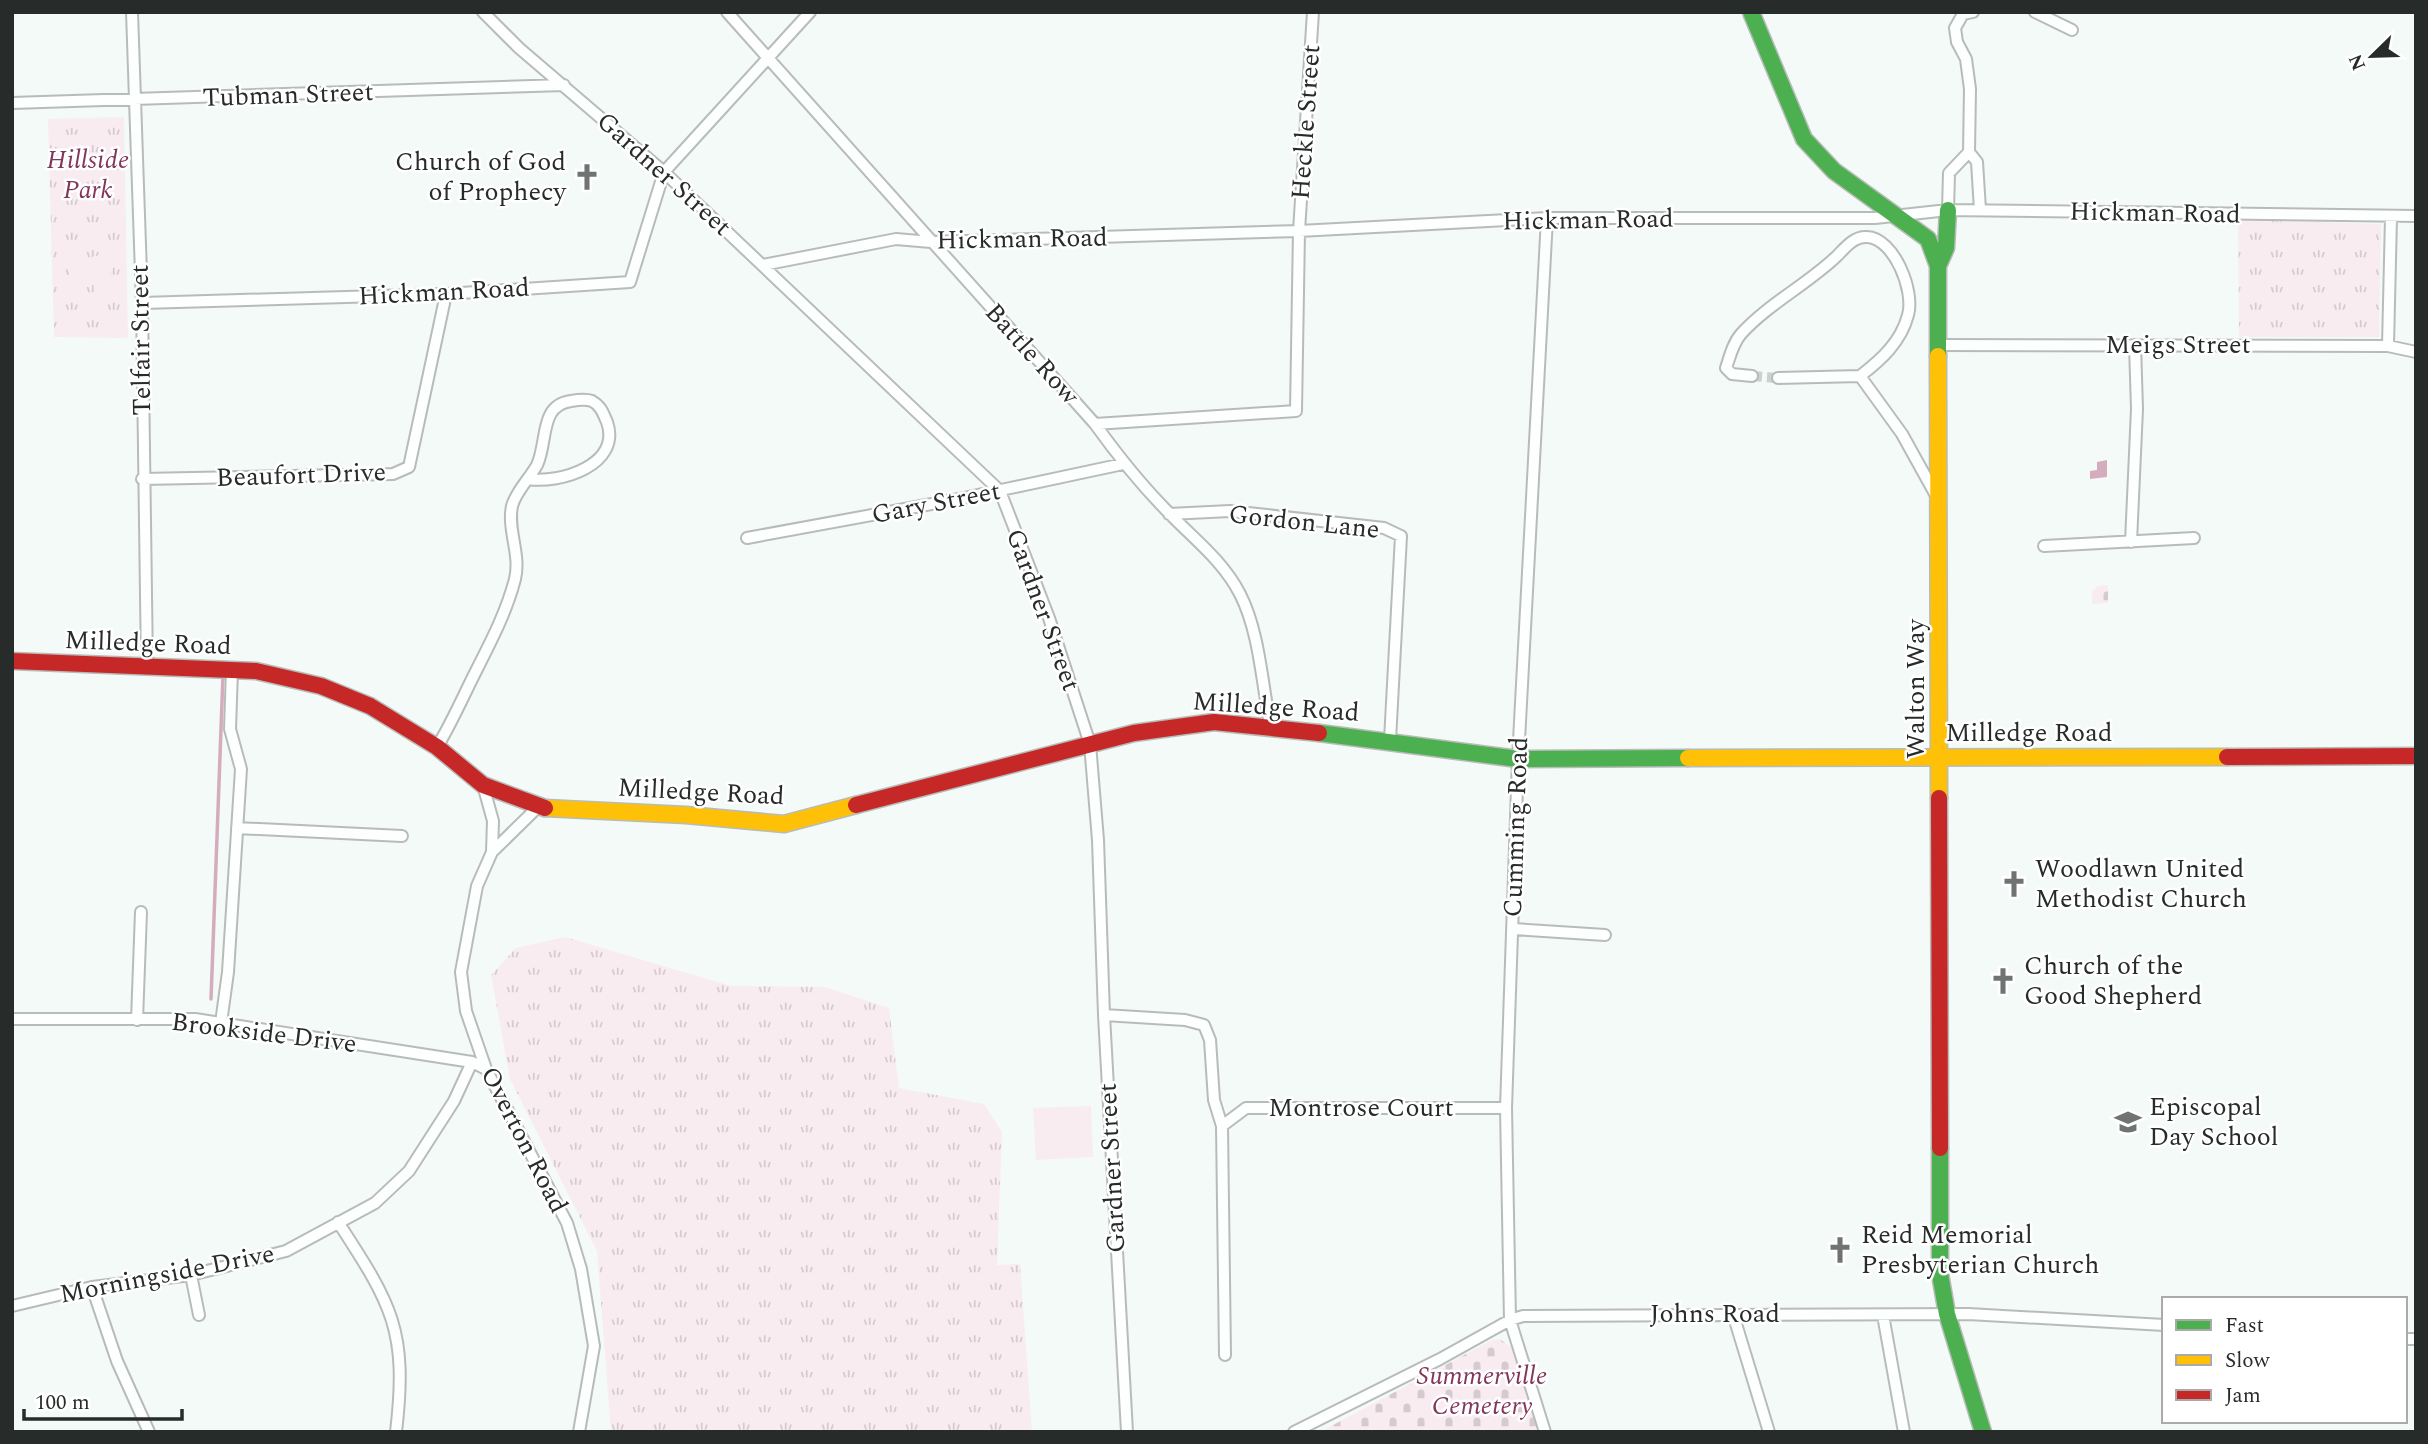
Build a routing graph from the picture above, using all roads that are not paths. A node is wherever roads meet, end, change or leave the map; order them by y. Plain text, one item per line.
1 (132, 12) edge
2 (483, 12) edge
3 (727, 12) edge
4 (810, 12) edge
5 (1313, 12) edge
6 (1751, 12) edge
7 (1973, 12) edge
8 (2035, 12) edge
9 (2072, 30) dead end
10 (767, 57) junction
11 (564, 85) junction
12 (134, 101) junction
13 (12, 103) edge
14 (1969, 152) junction
15 (664, 172) junction
16 (1948, 210) junction
17 (1980, 210) junction
18 (1896, 215) junction
19 (2391, 216) junction
20 (2416, 216) edge
21 (1547, 218) junction
22 (1875, 218) junction
23 (1299, 231) junction
24 (1869, 237) junction
25 (931, 242) junction
26 (763, 265) junction
27 (1938, 266) junction
28 (446, 294) junction
29 (142, 303) junction
30 (1940, 345) junction
31 (2135, 345) junction
32 (2388, 346) junction
33 (2416, 352) edge
34 (1752, 376) tunnel mouth
35 (1860, 376) junction
36 (1779, 378) tunnel mouth
37 (1095, 424) junction
38 (1123, 464) junction
39 (142, 479) junction
40 (528, 479) junction
41 (1000, 491) junction
42 (1940, 501) junction
43 (1169, 514) junction
44 (747, 538) dead end
45 (2194, 538) dead end
46 (2131, 541) junction
47 (2044, 547) dead end
48 (12, 661) edge
49 (147, 667) junction
50 (232, 670) junction
51 (1271, 729) junction
52 (1390, 740) junction
53 (1090, 744) junction
54 (437, 747) junction
55 (2416, 756) edge
56 (1940, 757) junction
57 (1518, 759) junction
58 (483, 785) junction
59 (537, 807) junction
60 (237, 828) junction
61 (402, 836) dead end
62 (492, 852) junction
63 (141, 912) dead end
64 (1513, 929) junction
65 (1605, 935) dead end
66 (1104, 1015) junction
67 (12, 1019) edge
68 (138, 1020) junction
69 (221, 1023) junction
70 (472, 1062) junction
71 (486, 1069) junction
72 (1506, 1108) junction
73 (1222, 1126) junction
74 (338, 1222) junction
75 (191, 1275) junction
76 (92, 1287) junction
77 (12, 1306) edge
78 (1733, 1314) junction
79 (1947, 1314) junction
80 (199, 1315) dead end
81 (1883, 1315) junction
82 (1510, 1320) junction
83 (2162, 1325) edge
84 (1225, 1355) dead end
85 (1301, 1430) edge
86 (149, 1432) edge
87 (396, 1432) edge
88 (579, 1432) edge
89 (1127, 1432) edge
90 (1545, 1432) edge
91 (1769, 1432) edge
92 (1904, 1432) edge
93 (1983, 1432) edge

1 - 12 street, Telfair Street
2 - 11 street, Gardner Street
3 - 10 street, Battle Row
4 - 10 street
5 - 23 street, Heckle Street
6 - 18 street, Walton Way
7 - 14 street
8 - 9 street
10 - 15 street
10 - 25 street, Battle Row
11 - 12 street, Tubman Street
11 - 15 street, Gardner Street
12 - 13 street, Tubman Street
12 - 29 street, Telfair Street
14 - 16 street
14 - 17 street
15 - 26 street, Gardner Street
15 - 28 street, Hickman Road
16 - 17 street, Hickman Road
16 - 18 street, Hickman Road
16 - 27 street
17 - 19 street, Hickman Road
18 - 22 street, Hickman Road
18 - 27 street, Walton Way
19 - 20 street, Hickman Road
19 - 32 street
21 - 22 street, Hickman Road
21 - 23 street, Hickman Road
21 - 57 street, Cumming Road
22 - 24 street
23 - 25 street, Hickman Road
23 - 37 street
24 - 34 street
24 - 35 street
25 - 26 street, Hickman Road
25 - 37 street, Battle Row
26 - 41 street, Gardner Street
27 - 30 street, Walton Way
28 - 29 street, Hickman Road
28 - 39 street, Beaufort Drive
29 - 39 street, Telfair Street
30 - 31 street, Meigs Street
30 - 42 street, Walton Way
31 - 32 street, Meigs Street
31 - 46 street
32 - 33 street, Meigs Street
35 - 36 street
35 - 42 street
37 - 38 street, Battle Row
38 - 41 street, Gary Street
38 - 43 street, Battle Row
39 - 49 street, Telfair Street
40 - 40 street
40 - 54 street
41 - 44 street, Gary Street
41 - 53 street, Gardner Street
42 - 56 street, Walton Way
43 - 51 street, Battle Row
43 - 52 street, Gordon Lane
45 - 46 street
46 - 47 street
48 - 49 street, Milledge Road
49 - 50 street, Milledge Road
50 - 54 street, Milledge Road
50 - 60 street
51 - 52 street, Milledge Road
51 - 53 street, Milledge Road
52 - 57 street, Milledge Road
53 - 59 street, Milledge Road
53 - 66 street, Gardner Street
54 - 58 street, Milledge Road
55 - 56 street, Milledge Road
56 - 57 street, Milledge Road
56 - 79 street, Walton Way
57 - 64 street, Cumming Road
58 - 59 street, Milledge Road
58 - 62 street, Overton Road
59 - 62 street, Overton Road
60 - 61 street
60 - 69 street
62 - 71 street, Overton Road
63 - 68 street
64 - 65 street
64 - 72 street, Cumming Road
66 - 73 street
66 - 89 street, Gardner Street
67 - 68 street, Brookside Drive
68 - 69 street, Brookside Drive
69 - 70 street, Brookside Drive
70 - 71 street
70 - 74 street, Morningside Drive
71 - 88 street, Overton Road
72 - 73 street, Montrose Court
72 - 82 street, Cumming Road
73 - 84 street
74 - 75 street, Morningside Drive
74 - 87 street
75 - 76 street, Morningside Drive
75 - 80 street
76 - 77 street, Morningside Drive
76 - 86 street
78 - 81 street, Johns Road
78 - 82 street, Johns Road
78 - 91 street
79 - 81 street, Johns Road
79 - 83 street, Johns Road
79 - 93 street, Walton Way
81 - 92 street
82 - 85 street, Johns Road
82 - 90 street, Cumming Road

